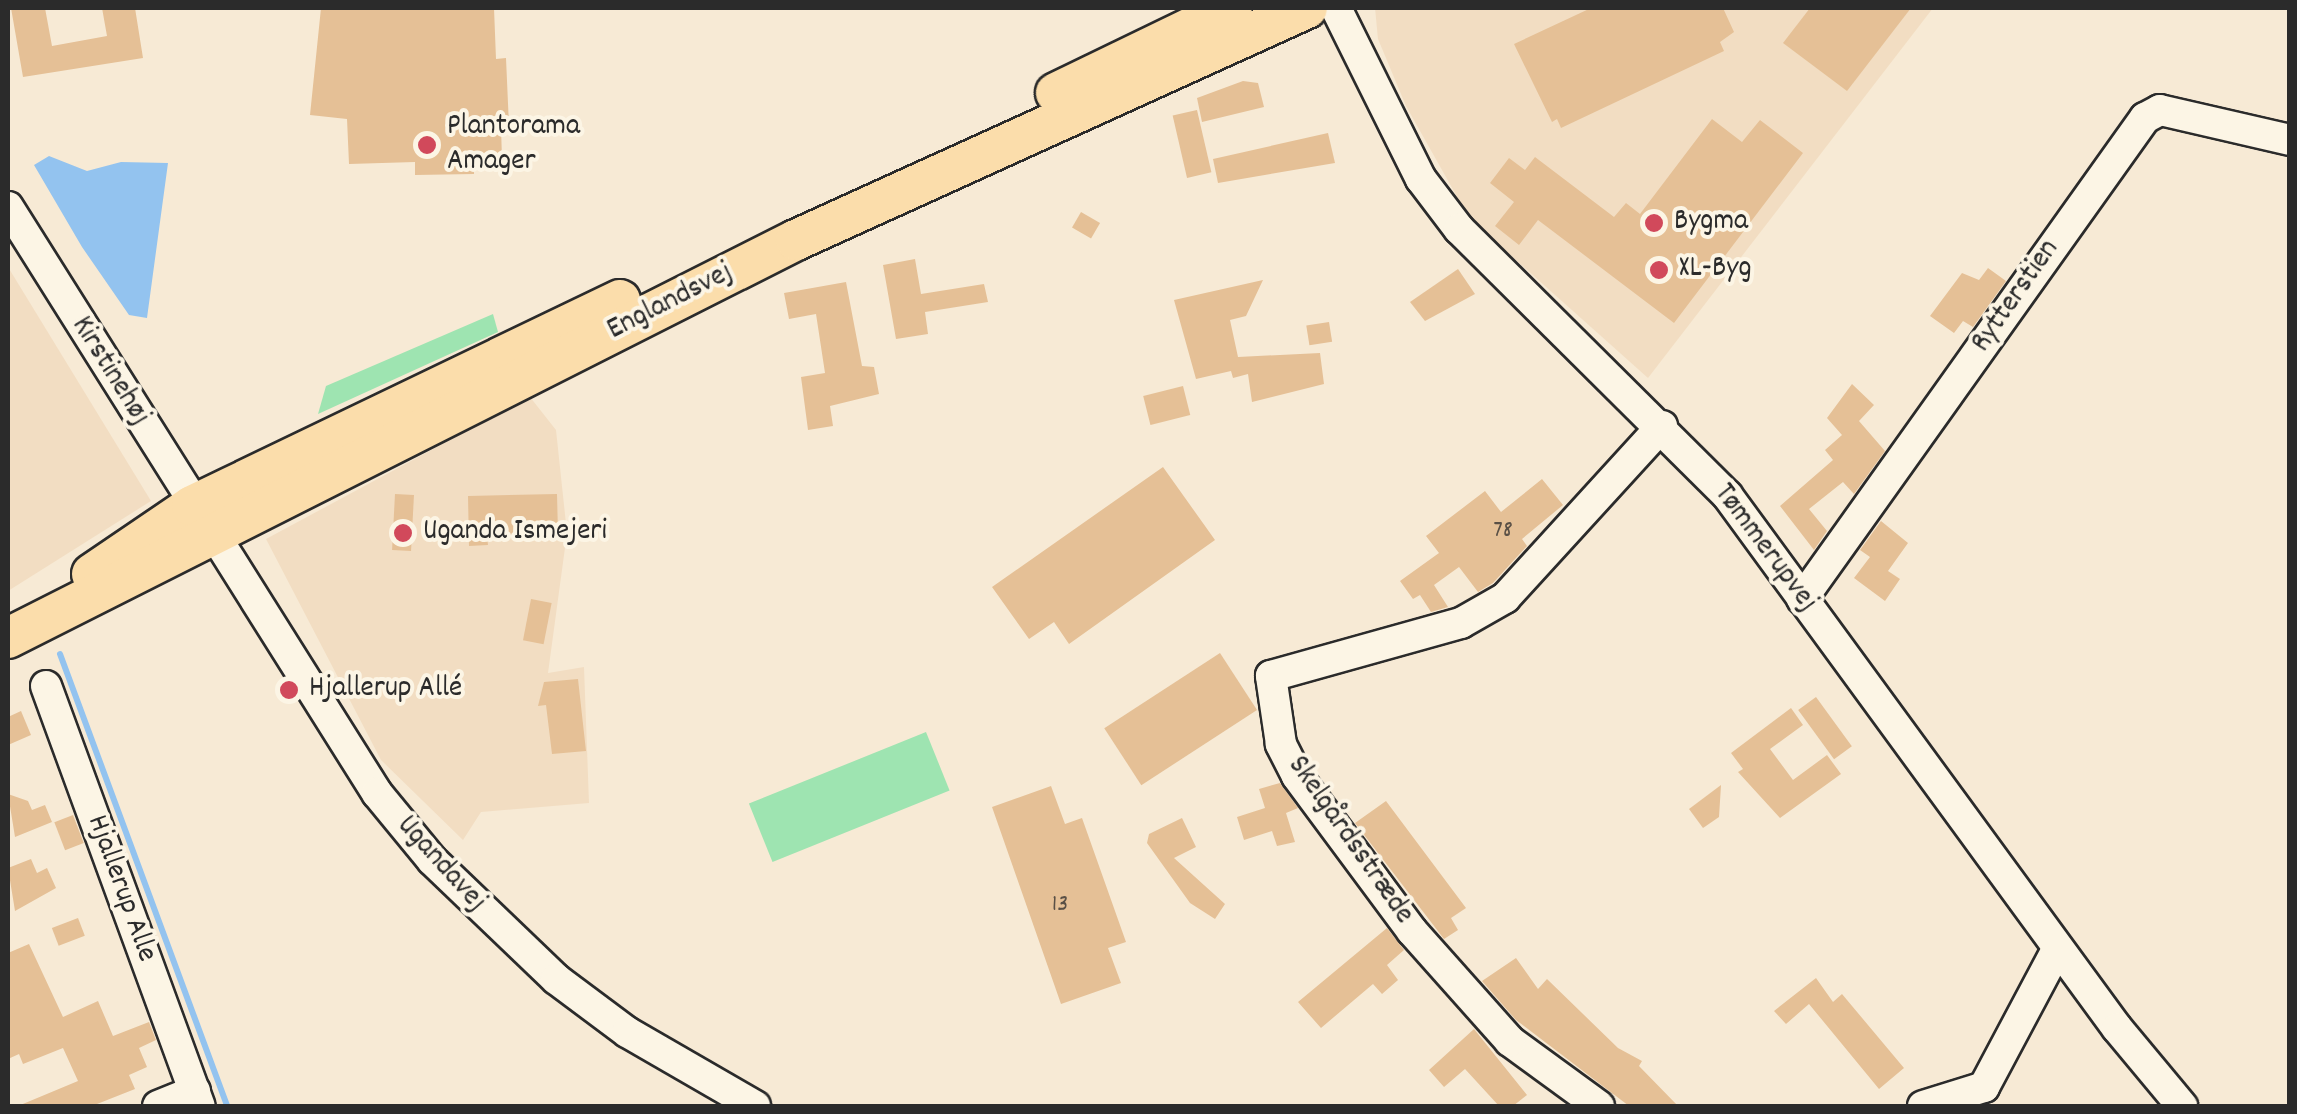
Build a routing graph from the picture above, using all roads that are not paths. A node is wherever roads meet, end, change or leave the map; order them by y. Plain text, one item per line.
1 (1232, 8) edge
2 (1307, 8) edge
3 (1336, 8) edge
4 (2290, 140) edge
5 (8, 206) edge
6 (1662, 426) junction
7 (202, 522) junction
8 (1802, 599) junction
9 (8, 638) edge
10 (46, 686) dead end
11 (2058, 948) junction
12 (197, 1099) edge
13 (158, 1106) edge
14 (756, 1106) edge
15 (1598, 1106) edge
16 (1923, 1106) edge
17 (2182, 1106) edge

1 - 7 main road, Englandsvej
2 - 7 main road, Englandsvej
3 - 6 street, Tømmerupvej
4 - 8 street, Rytterstien
5 - 7 street, Kirstinehøj
6 - 8 street, Tømmerupvej
6 - 15 street, Skelgårdsstræde
7 - 9 main road, Englandsvej
7 - 14 street, Ugandavej
8 - 11 street, Tømmerupvej
10 - 12 street, Hjallerup Alle
11 - 16 street
11 - 17 street, Tømmerupvej
12 - 13 street, Hjallerup Alle

